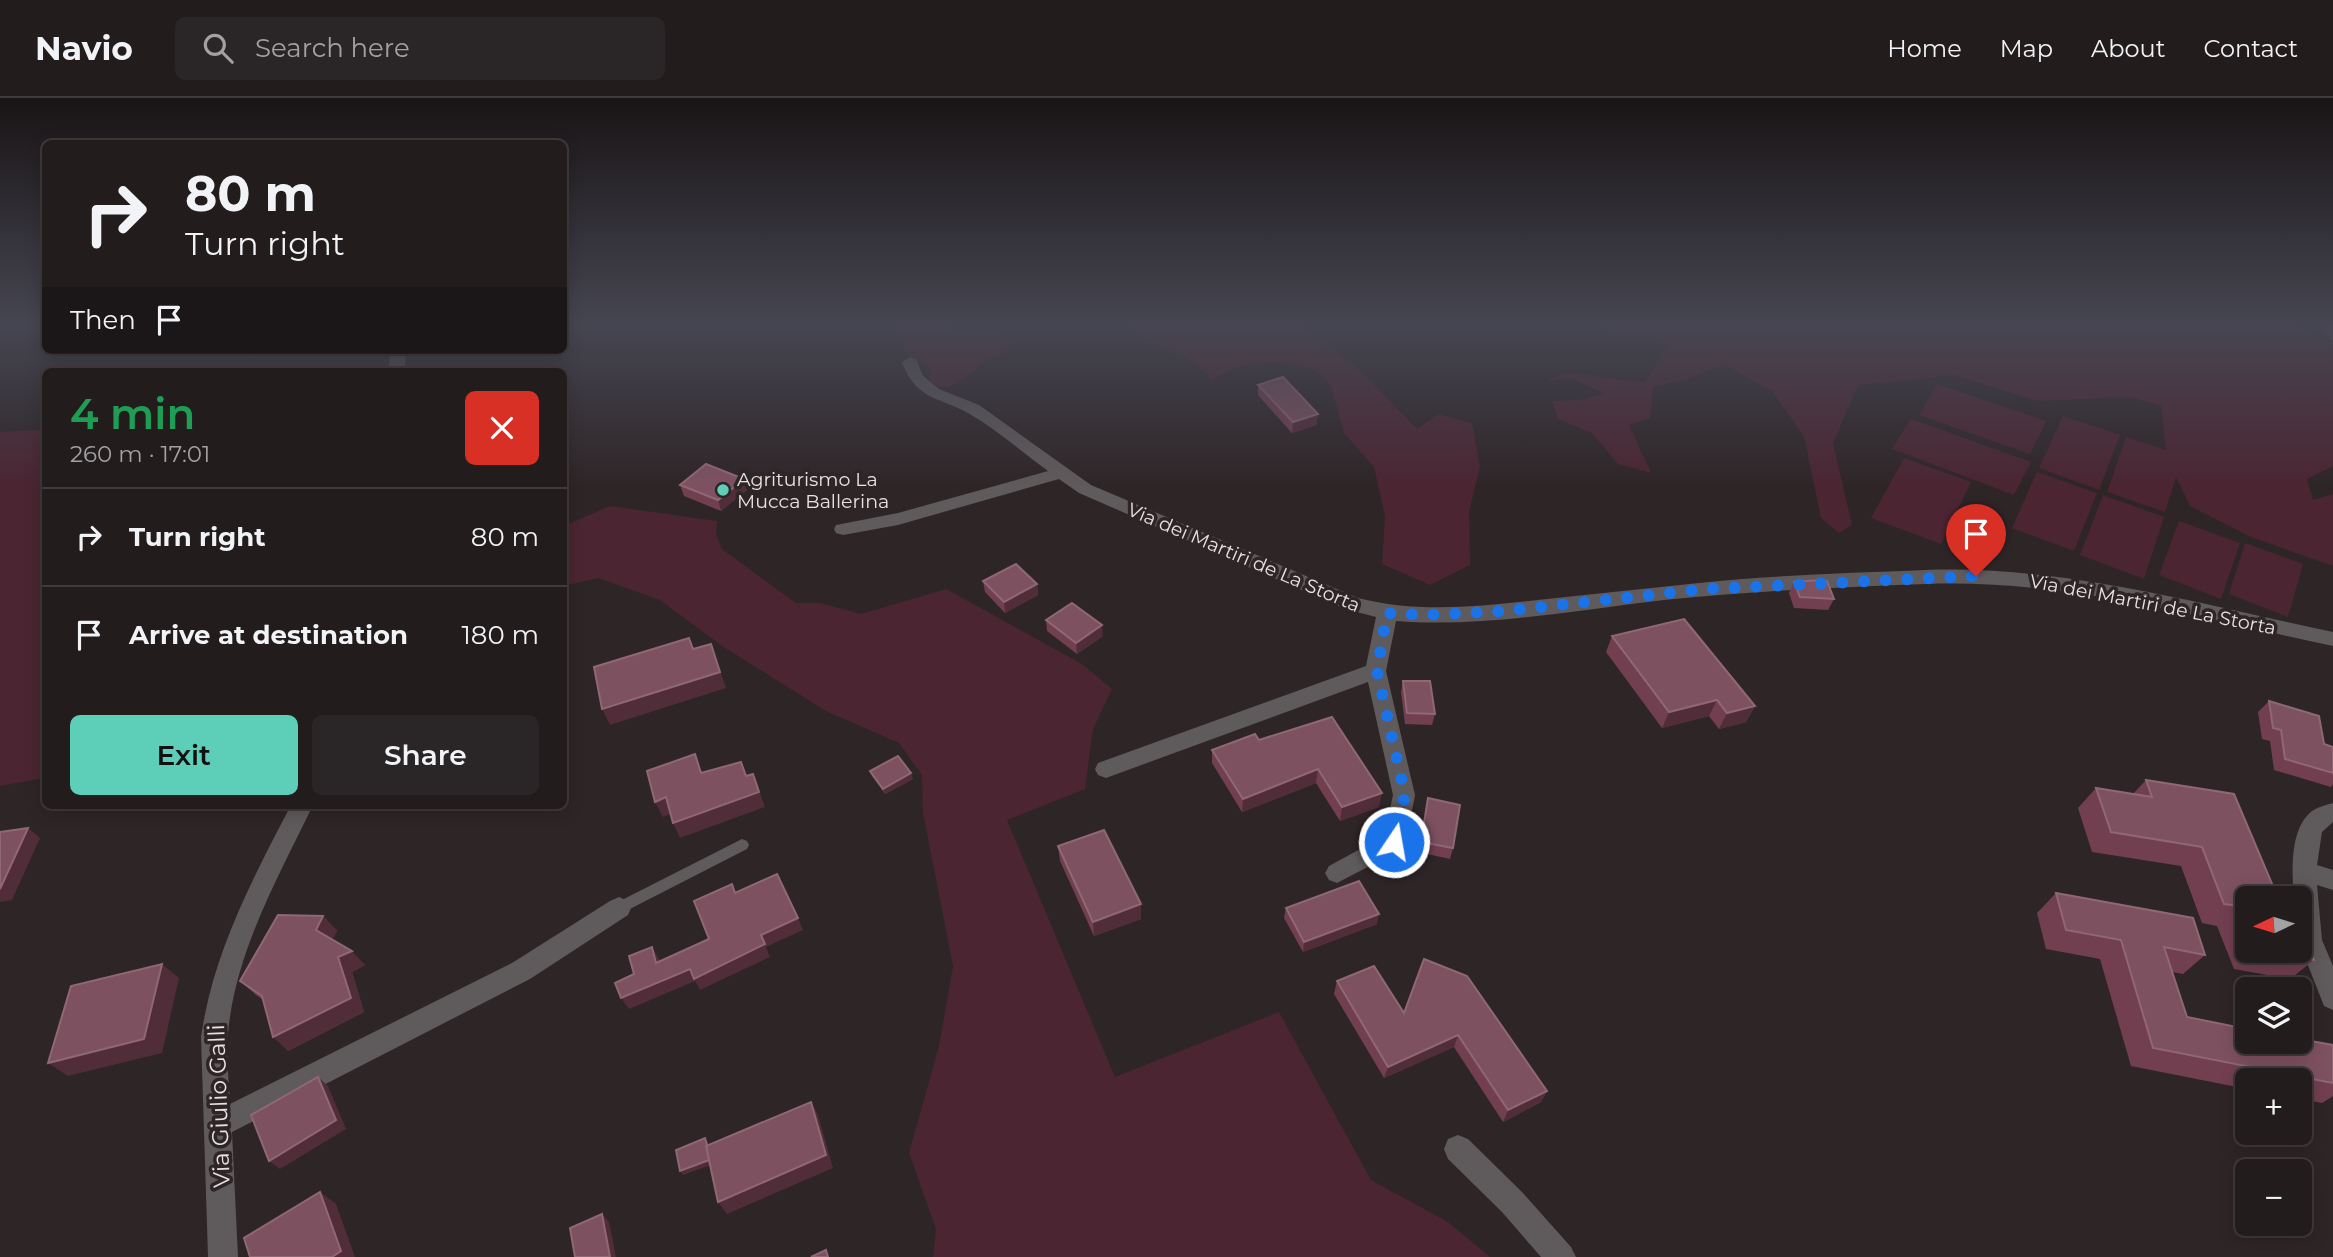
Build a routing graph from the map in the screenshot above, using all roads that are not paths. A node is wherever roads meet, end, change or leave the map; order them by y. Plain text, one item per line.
1 (917, 379) edge
2 (1060, 472) junction
3 (843, 529) dead end
4 (1387, 613) junction
5 (2333, 639) edge
6 (1377, 671) junction
7 (1106, 769) dead end
8 (300, 809) edge
9 (2333, 812) edge
10 (743, 845) dead end
11 (2304, 871) junction
12 (1336, 873) dead end
13 (2333, 880) edge
14 (619, 908) joint
15 (2333, 998) edge
16 (219, 1124) junction
17 (1458, 1149) dead end
18 (223, 1257) edge
19 (1560, 1257) edge

1 - 2 street, Via dei Martiri de La Storta
2 - 3 street
2 - 4 street, Via dei Martiri de La Storta
4 - 5 street, Via dei Martiri de La Storta
4 - 6 street
6 - 7 street
6 - 12 street
8 - 16 street, Via Giulio Galli
9 - 11 street
10 - 14 lane
11 - 13 street
11 - 15 street
14 - 16 street
16 - 18 street, Via Giulio Galli
17 - 19 street

